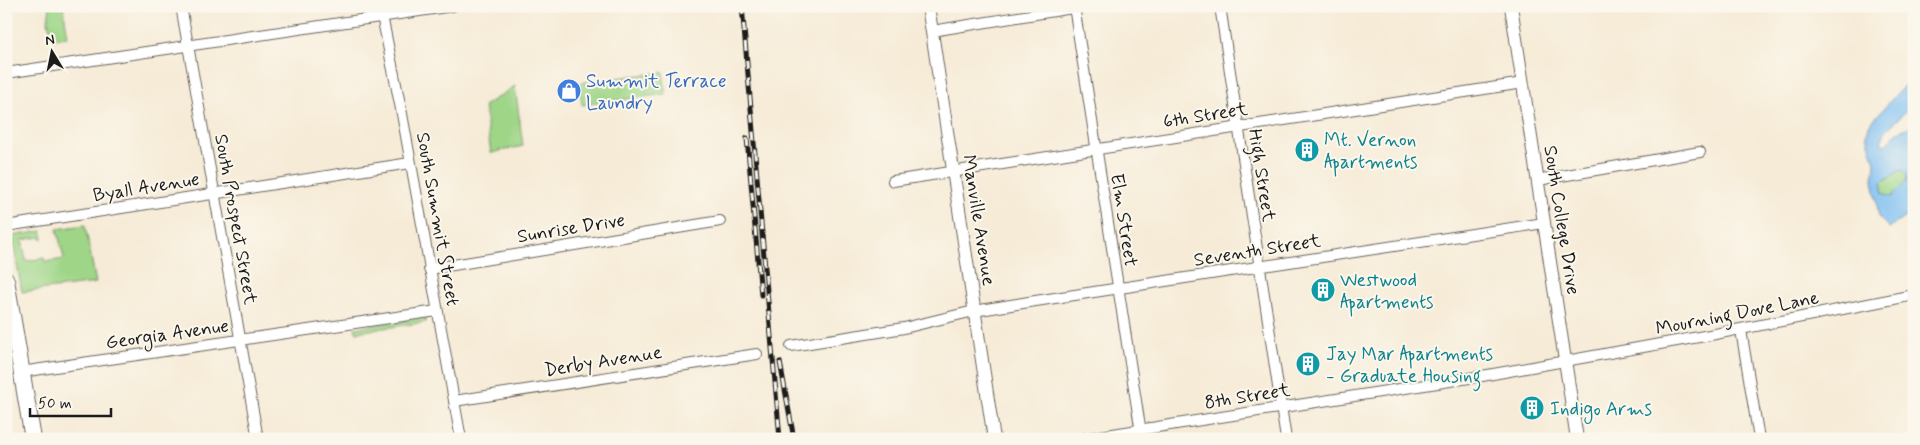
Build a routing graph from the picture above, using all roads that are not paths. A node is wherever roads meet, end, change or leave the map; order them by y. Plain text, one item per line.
1 (181, 6) edge
2 (380, 6) edge
3 (454, 6) edge
4 (928, 6) edge
5 (1220, 6) edge
6 (1511, 6) edge
7 (1078, 7) edge
8 (382, 18) junction
9 (932, 31) junction
10 (188, 46) junction
11 (6, 73) edge
12 (1522, 83) junction
13 (1238, 126) junction
14 (1097, 148) junction
15 (1700, 152) dead end
16 (410, 163) junction
17 (954, 171) junction
18 (893, 180) dead end
19 (1538, 180) junction
20 (215, 193) junction
21 (720, 221) dead end
22 (1544, 223) junction
23 (6, 226) edge
24 (1260, 266) junction
25 (429, 269) junction
26 (6, 280) edge
27 (1118, 289) junction
28 (1914, 295) edge
29 (437, 311) junction
30 (974, 311) junction
31 (9, 321) edge
32 (1741, 330) junction
33 (241, 340) junction
34 (792, 346) dead end
35 (757, 354) dead end
36 (1565, 361) junction
37 (21, 372) junction
38 (454, 401) junction
39 (1281, 407) junction
40 (1141, 434) edge
41 (33, 439) edge
42 (258, 439) edge
43 (461, 439) edge
44 (994, 439) edge
45 (1081, 439) edge
46 (1286, 439) edge
47 (1578, 439) edge
48 (1759, 439) edge

1 - 10 street, South Prospect Street
2 - 8 street, South Summit Street
3 - 8 street
4 - 9 street, Manville Avenue
5 - 13 street, High Street
6 - 12 street, South College Drive
7 - 9 street
7 - 14 street, Elm Street
8 - 10 street
8 - 16 street, South Summit Street
9 - 17 street, Manville Avenue
10 - 11 street
10 - 20 street, South Prospect Street
12 - 13 street, 6th Street
12 - 19 street, South College Drive
13 - 14 street, 6th Street
13 - 24 street, High Street
14 - 17 street, 6th Street
14 - 27 street, Elm Street
15 - 19 street
16 - 20 street, Byall Avenue
16 - 25 street, South Summit Street
17 - 18 street, 6th Street
17 - 30 street, Manville Avenue
19 - 22 street, South College Drive
20 - 23 street, Byall Avenue
20 - 33 street, South Prospect Street
21 - 25 street, Sunrise Drive
22 - 24 street, Seventh Street
22 - 36 street, South College Drive
24 - 27 street, Seventh Street
24 - 39 street, High Street
25 - 29 street, South Summit Street
26 - 31 main road
27 - 30 street, Seventh Street
27 - 40 street, Elm Street
28 - 32 street, Mourning Dove Lane
29 - 33 street, Georgia Avenue
29 - 38 street, South Summit Street
30 - 34 street
30 - 44 street, Manville Avenue
31 - 37 main road
32 - 36 street, Mourning Dove Lane
32 - 48 street
33 - 37 street, Georgia Avenue
33 - 42 street, South Prospect Street
35 - 38 street, Derby Avenue
36 - 39 street, 8th Street
36 - 47 street, South College Drive
37 - 41 main road
38 - 43 street, South Summit Street
39 - 40 street, 8th Street
39 - 46 street, High Street
40 - 45 street, 8th Street

